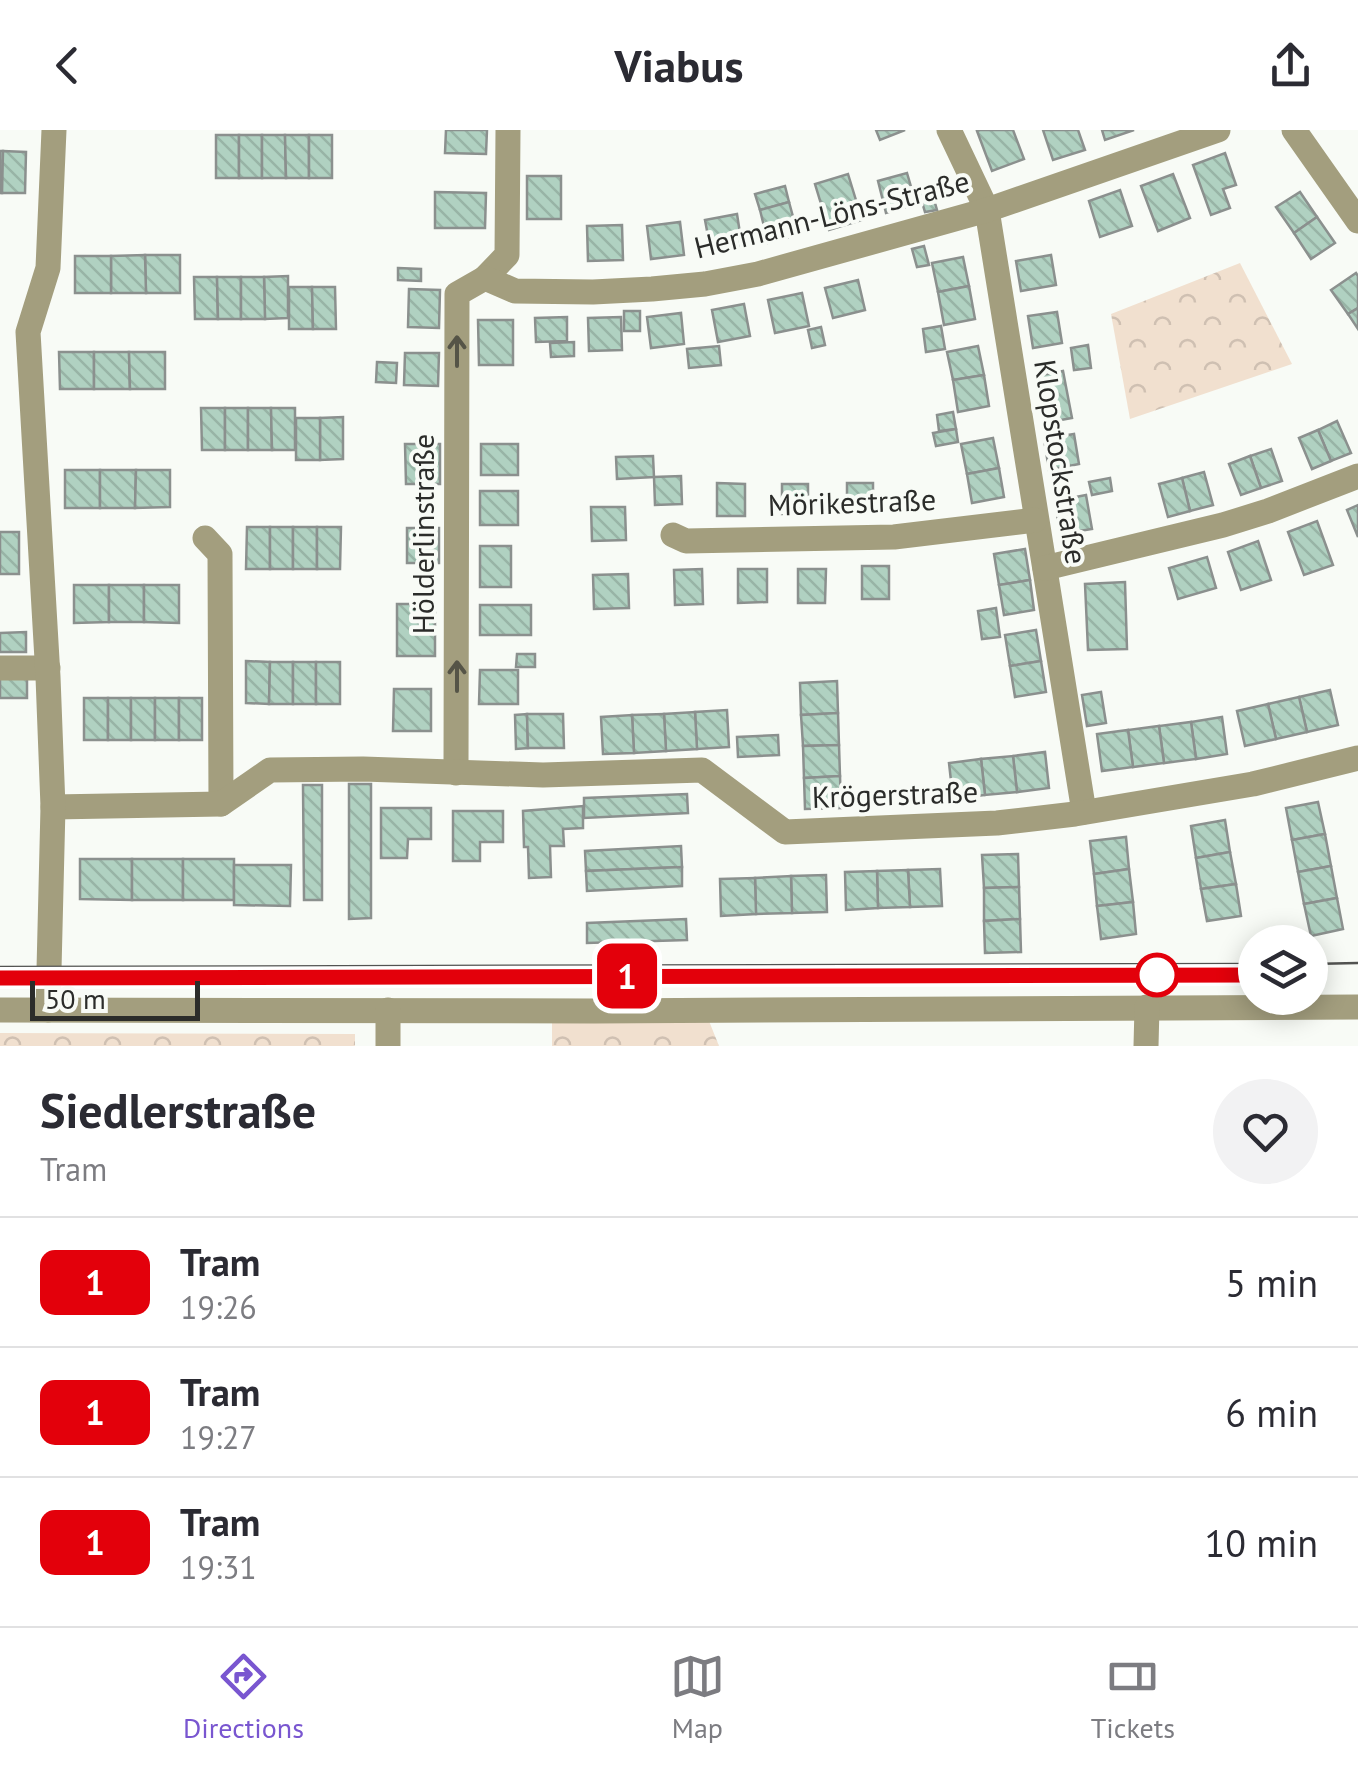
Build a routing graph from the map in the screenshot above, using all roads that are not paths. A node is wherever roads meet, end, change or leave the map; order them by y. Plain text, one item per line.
1 (54, 130) edge
2 (508, 130) edge
3 (949, 130) edge
4 (1218, 130) edge
5 (1294, 130) edge
6 (987, 210) junction
7 (1358, 221) edge
8 (485, 278) junction
9 (1358, 476) edge
10 (1036, 520) junction
11 (673, 535) dead end
12 (205, 538) dead end
13 (1044, 568) junction
14 (0, 668) edge
15 (48, 668) junction
16 (1358, 758) edge
17 (456, 773) junction
18 (221, 804) junction
19 (53, 807) junction
20 (1084, 812) junction
21 (1147, 1007) junction
22 (1358, 1007) edge
23 (0, 1010) edge
24 (48, 1010) junction
25 (388, 1010) junction
26 (388, 1046) edge
27 (1146, 1046) edge

1 - 15 street
2 - 8 street
3 - 6 street, Klopstockstraße
4 - 6 street, Hermann-Löns-Straße
5 - 7 street
6 - 8 street, Hermann-Löns-Straße
6 - 10 street, Klopstockstraße
17 -> 8 street, Hölderlinstraße
9 - 13 street
10 - 11 street, Mörikestraße
10 - 13 street, Klopstockstraße
12 - 18 street
13 - 20 street, Klopstockstraße
14 - 15 street
15 - 19 street
16 - 20 street, Krögerstraße
17 - 18 street, Krögerstraße
17 - 20 street, Krögerstraße
18 - 19 street
19 - 24 street
21 - 22 street
21 - 25 street
21 - 27 street
23 - 24 street
24 - 25 street
25 - 26 street

